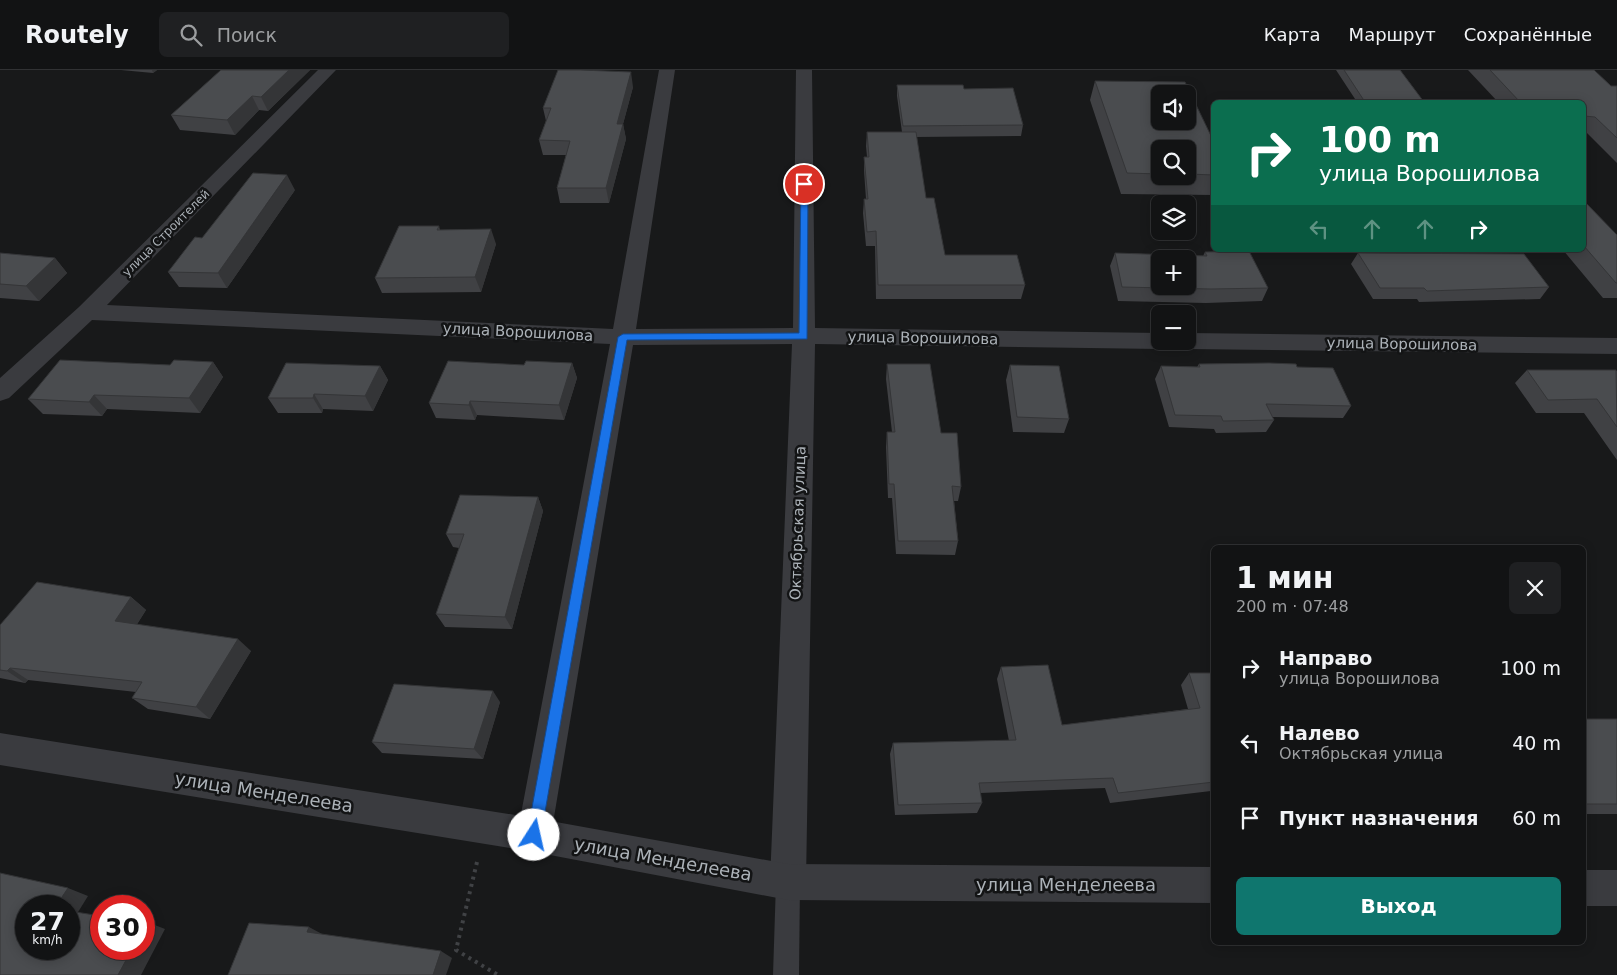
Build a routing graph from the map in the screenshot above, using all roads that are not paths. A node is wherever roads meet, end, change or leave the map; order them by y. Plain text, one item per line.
1 (328, 70) edge
2 (667, 70) edge
3 (804, 70) edge
4 (87, 312) junction
5 (804, 336) junction
6 (623, 337) junction
7 (1151, 341) edge
8 (1196, 341) edge
9 (1617, 346) edge
10 (0, 392) edge
11 (0, 749) edge
12 (534, 835) junction
13 (788, 882) junction
14 (1211, 885) edge
15 (1586, 888) edge
16 (1617, 888) edge
17 (786, 975) edge

1 - 4 street, улица Строителей
2 - 6 street
3 - 5 street, Октябрьская улица
4 - 6 street, улица Ворошилова
4 - 10 street, улица Строителей
5 - 6 street, улица Ворошилова
5 - 7 street, улица Ворошилова
5 - 13 street, Октябрьская улица
6 - 12 street
8 - 9 street, улица Ворошилова
11 - 12 street, улица Менделеева
12 - 13 street, улица Менделеева
13 - 14 street, улица Менделеева
13 - 17 lane, Октябрьская улица
15 - 16 street

